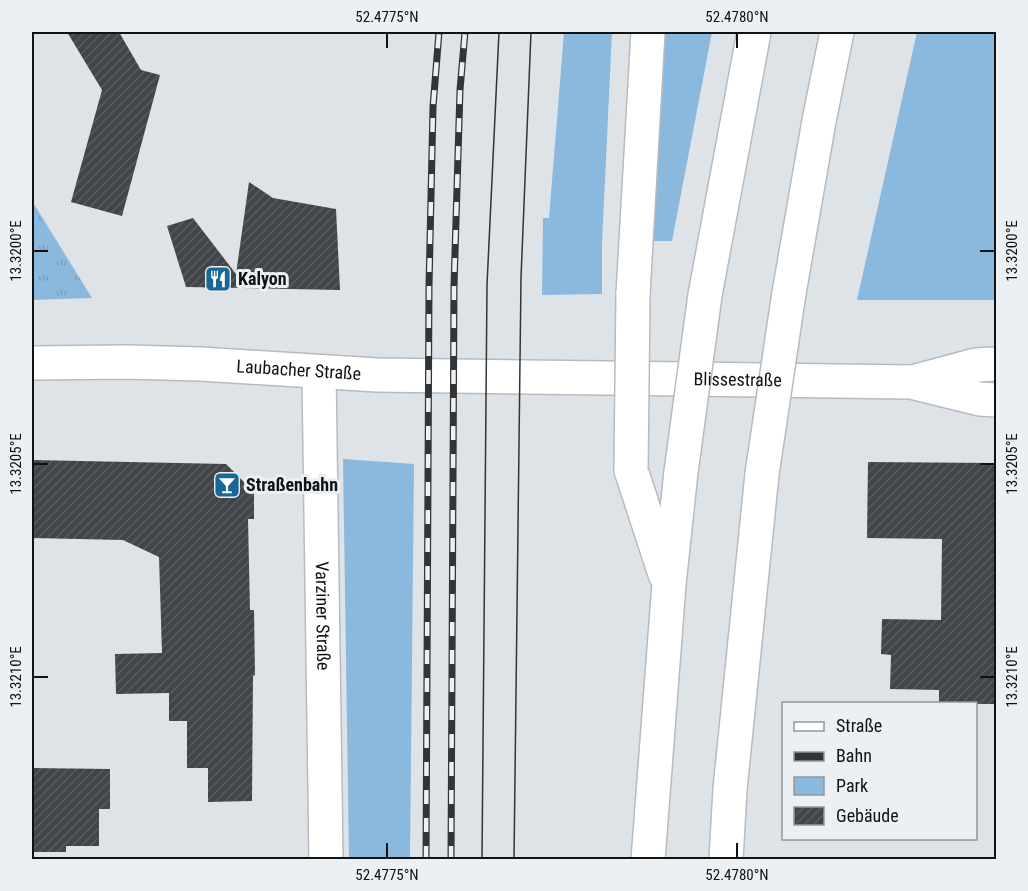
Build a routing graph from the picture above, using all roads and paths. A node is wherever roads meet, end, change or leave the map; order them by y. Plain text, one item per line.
1 (648, 32) edge
2 (754, 32) edge
3 (837, 32) edge
4 (32, 363) edge
5 (996, 364) edge
6 (319, 373) junction
7 (566, 378) joint
8 (911, 382) junction
9 (996, 400) edge
10 (669, 584) junction
11 (326, 860) edge
12 (648, 860) edge
13 (726, 860) edge

1 - 10 main road, bridge
2 - 10 main road, bridge
3 - 13 main road, bridge
4 - 6 main road, Laubacher Straße
5 - 8 main road, Blissestraße
6 - 7 main road, Laubacher Straße
6 - 11 main road, Varziner Straße
7 - 8 main road, Blissestraße
8 - 9 main road, Blissestraße
10 - 12 main road

